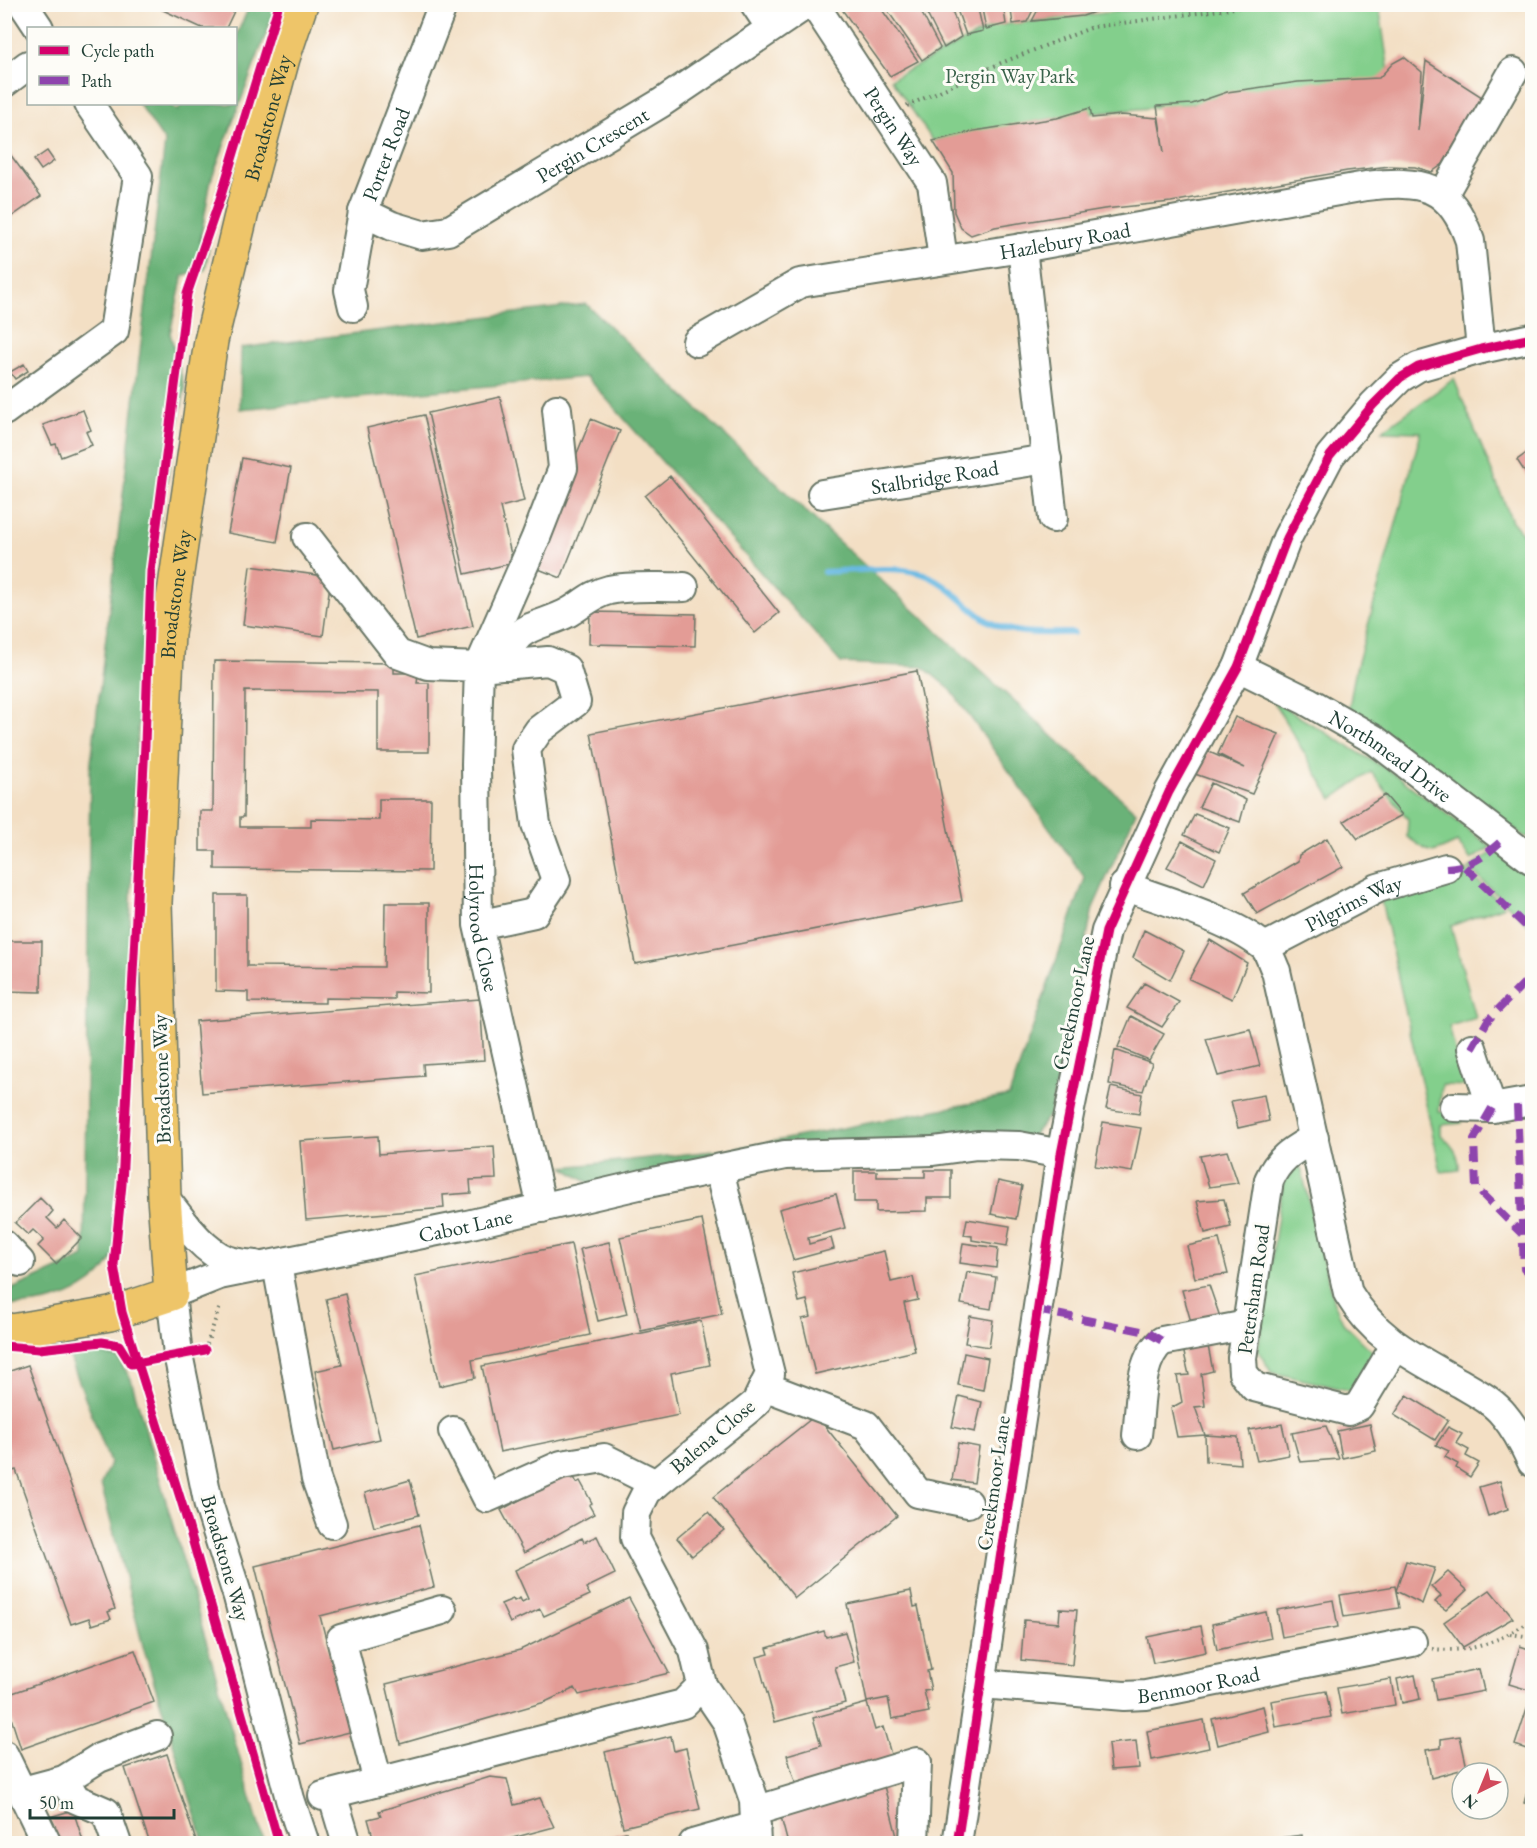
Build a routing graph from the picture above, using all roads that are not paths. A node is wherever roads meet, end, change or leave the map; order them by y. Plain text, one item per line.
1 (23, 4) edge
2 (301, 4) edge
3 (443, 4) edge
4 (755, 4) edge
5 (807, 4) edge
6 (814, 4) edge
7 (38, 27) edge
8 (771, 28) junction
9 (27, 66) edge
10 (1514, 73) edge
11 (4, 83) edge
12 (90, 105) edge
13 (1443, 195) junction
14 (363, 212) junction
15 (1022, 248) junction
16 (944, 259) junction
17 (352, 308) dead end
18 (1533, 339) edge
19 (697, 342) dead end
20 (1481, 349) junction
21 (8, 401) edge
22 (557, 409) dead end
23 (1047, 459) junction
24 (822, 494) dead end
25 (1053, 518) dead end
26 (307, 537) dead end
27 (684, 587) dead end
28 (507, 665) junction
29 (478, 667) junction
30 (1238, 667) junction
31 (1533, 860) edge
32 (1446, 868) dead end
33 (1124, 886) junction
34 (478, 925) junction
35 (1265, 947) junction
36 (1472, 1048) dead end
37 (1533, 1101) edge
38 (1454, 1107) dead end
39 (1492, 1108) junction
40 (1314, 1138) junction
41 (1061, 1154) junction
42 (718, 1170) junction
43 (164, 1197) junction
44 (542, 1208) junction
45 (268, 1266) junction
46 (171, 1294) junction
47 (1247, 1325) junction
48 (4, 1329) edge
49 (1395, 1346) junction
50 (764, 1386) junction
51 (453, 1431) dead end
52 (1137, 1435) dead end
53 (1533, 1462) edge
54 (656, 1484) junction
55 (968, 1503) dead end
56 (332, 1524) dead end
57 (442, 1610) dead end
58 (1412, 1642) road end
59 (702, 1684) junction
60 (982, 1684) junction
61 (157, 1736) dead end
62 (4, 1755) edge
63 (64, 1780) junction
64 (378, 1782) junction
65 (23, 1791) junction
66 (756, 1827) edge
67 (47, 1844) edge
68 (117, 1844) edge
69 (305, 1844) edge
70 (347, 1844) edge
71 (693, 1844) edge
72 (914, 1844) edge
73 (957, 1844) edge

1 - 7 street
2 - 43 main road, Broadstone Way
3 - 14 street, Porter Road
4 - 8 street
5 - 8 street, Pergin Crescent
6 - 16 street, Pergin Way
8 - 14 street, Pergin Crescent
9 - 11 street
10 - 13 street
12 - 21 street
13 - 15 street, Hazlebury Road
13 - 20 street
14 - 17 street, Porter Road
15 - 16 street, Hazlebury Road
15 - 23 street
16 - 19 street, Hazlebury Road
18 - 20 street, Creekmoor Lane
20 - 30 street, Creekmoor Lane
22 - 29 street
23 - 24 street, Stalbridge Road
23 - 25 street
26 - 29 street
27 - 28 street
28 - 29 street
28 - 34 street
29 - 34 street, Holyrood Close
30 - 31 street, Northmead Drive
30 - 33 street, Creekmoor Lane
32 - 35 street, Pilgrims Way
33 - 35 street
33 - 41 street, Creekmoor Lane
34 - 44 street, Holyrood Close
35 - 40 street
36 - 39 street
37 - 39 street
38 - 39 street
40 - 47 street, Petersham Road
40 - 49 street
41 - 42 street, Cabot Lane
41 - 60 street, Creekmoor Lane
42 - 44 street, Cabot Lane
42 - 50 street, Balena Close
43 - 45 street
43 - 46 main road, Broadstone Way
44 - 45 street, Cabot Lane
45 - 46 street, Cabot Lane
45 - 56 street
46 - 48 main road, Cabot Lane
46 - 69 street, Broadstone Way
47 - 49 street, Petersham Road
47 - 52 street
49 - 53 street
50 - 54 street, Balena Close
50 - 55 street
51 - 54 street
54 - 59 street, Balena Close
57 - 64 street
58 - 60 street, Benmoor Road
59 - 64 street
59 - 66 street, Balena Close
60 - 73 street, Creekmoor Lane
61 - 63 street
62 - 65 street
63 - 65 street
63 - 68 street
64 - 70 street
65 - 67 street
66 - 71 street
66 - 72 street

